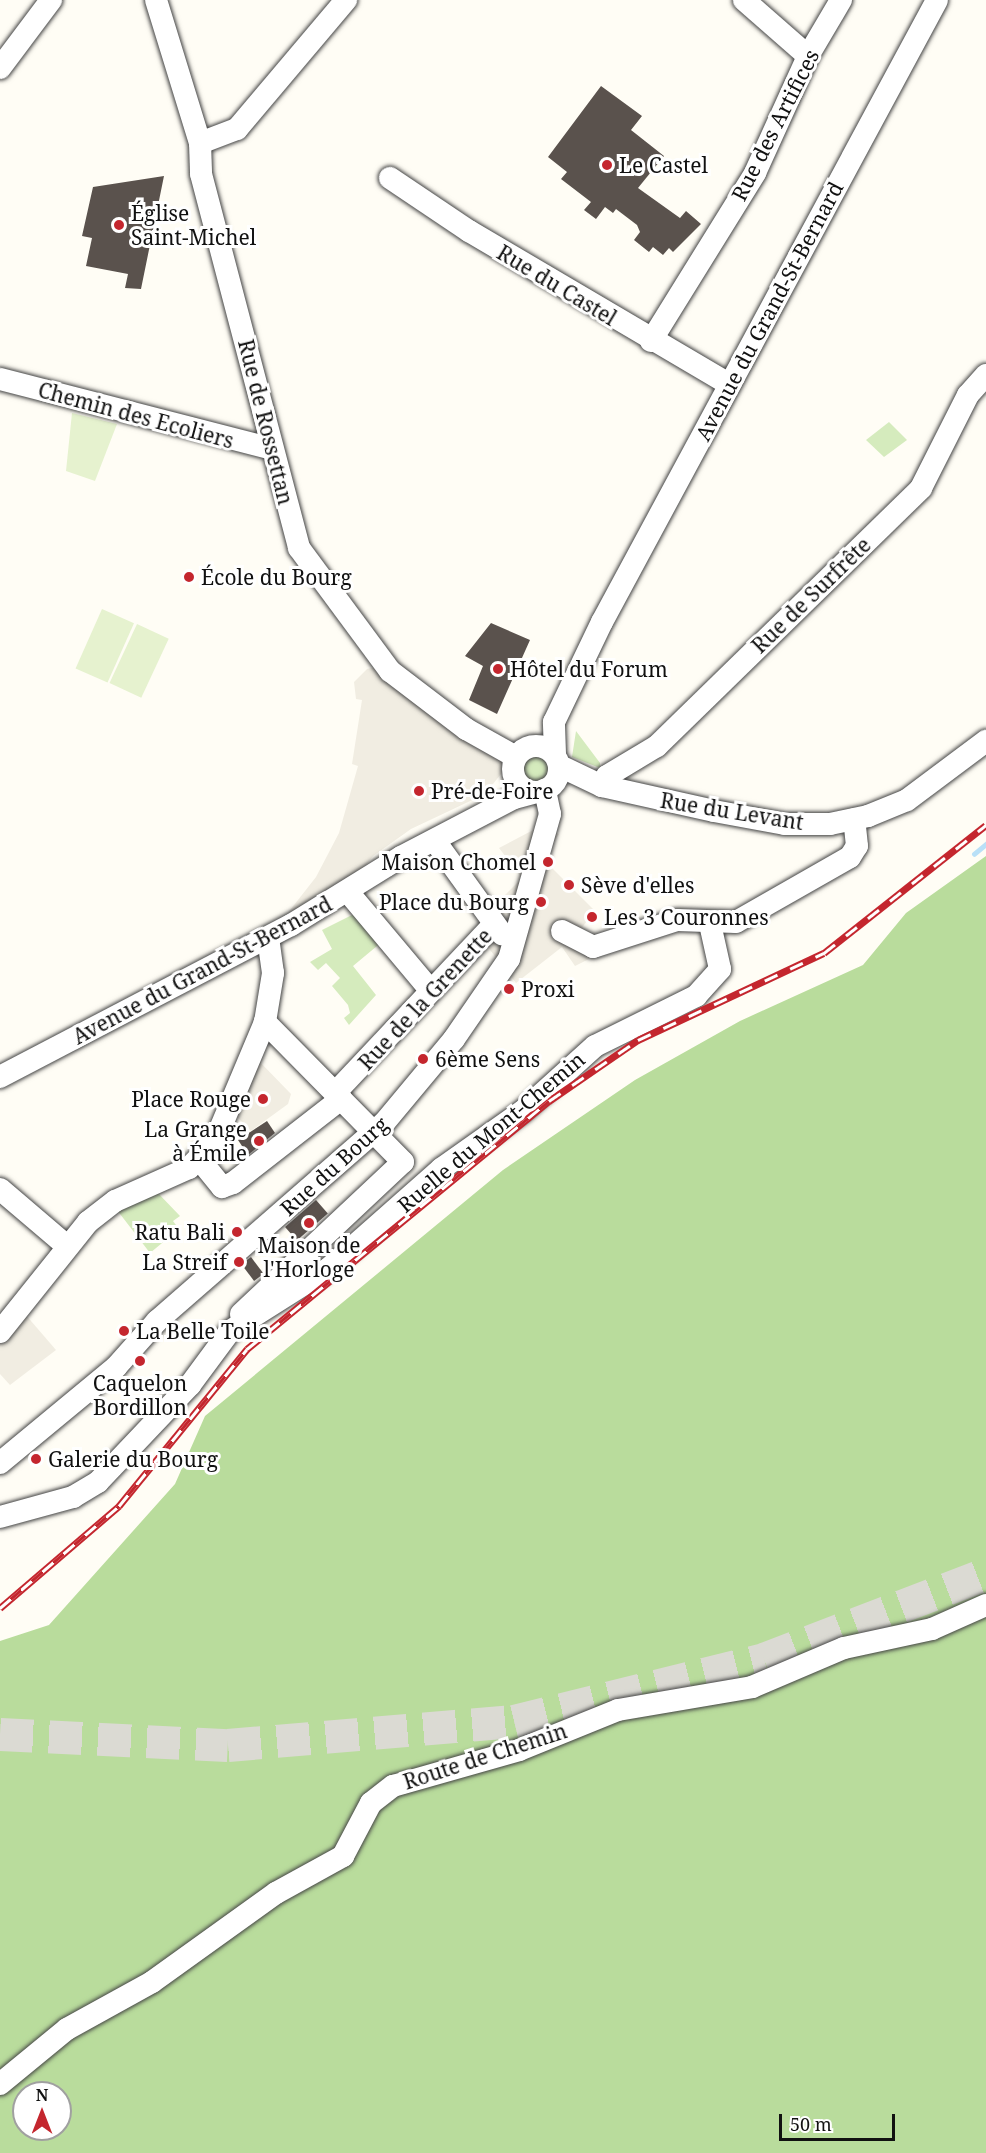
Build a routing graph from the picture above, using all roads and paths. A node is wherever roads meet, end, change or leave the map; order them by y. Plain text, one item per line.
1 (51, 0) edge
2 (156, 0) edge
3 (346, 0) edge
4 (744, 0) edge
5 (841, 0) edge
6 (937, 0) edge
7 (808, 56) junction
8 (0, 68) edge
9 (200, 143) junction
10 (390, 178) dead end
11 (651, 341) junction
12 (986, 375) edge
13 (0, 380) edge
14 (729, 384) junction
15 (272, 449) junction
16 (602, 622) junction
17 (986, 741) edge
18 (519, 759) junction
19 (549, 778) junction
20 (601, 786) junction
21 (854, 819) junction
22 (435, 841) junction
23 (401, 857) junction
24 (348, 892) junction
25 (494, 924) junction
26 (710, 924) junction
27 (561, 931) dead end
28 (268, 937) junction
29 (510, 949) junction
30 (431, 991) junction
31 (265, 1022) junction
32 (0, 1077) edge
33 (338, 1096) junction
34 (374, 1132) junction
35 (200, 1160) junction
36 (0, 1189) edge
37 (67, 1246) junction
38 (230, 1330) junction
39 (0, 1332) edge
40 (0, 1463) edge
41 (0, 1517) edge
42 (986, 1605) edge
43 (0, 2084) edge

1 - 8 street
2 - 9 street, Rue de Rossettan
3 - 9 street
4 - 7 street
5 - 7 street, Rue des Artifices
6 - 14 street, Avenue du Grand-St-Bernard
7 - 11 street, Rue des Artifices
9 - 15 street, Rue de Rossettan
10 - 11 street, Rue du Castel
11 - 14 street, Rue du Castel
12 - 20 street, Rue de Surfrête
13 - 15 street, Chemin des Ecoliers
14 - 16 street, Avenue du Grand-St-Bernard
15 - 18 street, Rue de Rossettan
16 - 18 street, Avenue du Grand-St-Bernard
16 - 19 street, Avenue du Grand-St-Bernard
17 - 21 street, Rue du Levant
18 - 19 street
18 - 19 street
18 - 23 street, Avenue du Grand-St-Bernard
19 - 20 street, Rue du Levant
19 - 22 street, Avenue du Grand-St-Bernard
19 - 29 street, Rue du Bourg
20 - 21 street, Rue du Levant
21 - 26 street
22 - 23 street, Avenue du Grand-St-Bernard
22 - 25 street
23 - 24 street, Avenue du Grand-St-Bernard
24 - 28 street, Avenue du Grand-St-Bernard
24 - 30 street
25 - 29 street, Rue de la Grenette
25 - 30 street, Rue de la Grenette
26 - 27 street
26 - 38 street, Ruelle du Mont-Chemin
28 - 31 street
28 - 32 street, Avenue du Grand-St-Bernard
29 - 34 street, Rue du Bourg
30 - 33 street, Rue de la Grenette
31 - 33 street
31 - 35 street
33 - 34 street
33 - 35 street, Rue de la Grenette
34 - 38 street, Ruelle du Mont-Chemin
34 - 40 street, Rue du Bourg
35 - 37 street
36 - 37 street
37 - 39 street
38 - 41 street, Ruelle du Mont-Chemin
42 - 43 street, Route de Chemin

